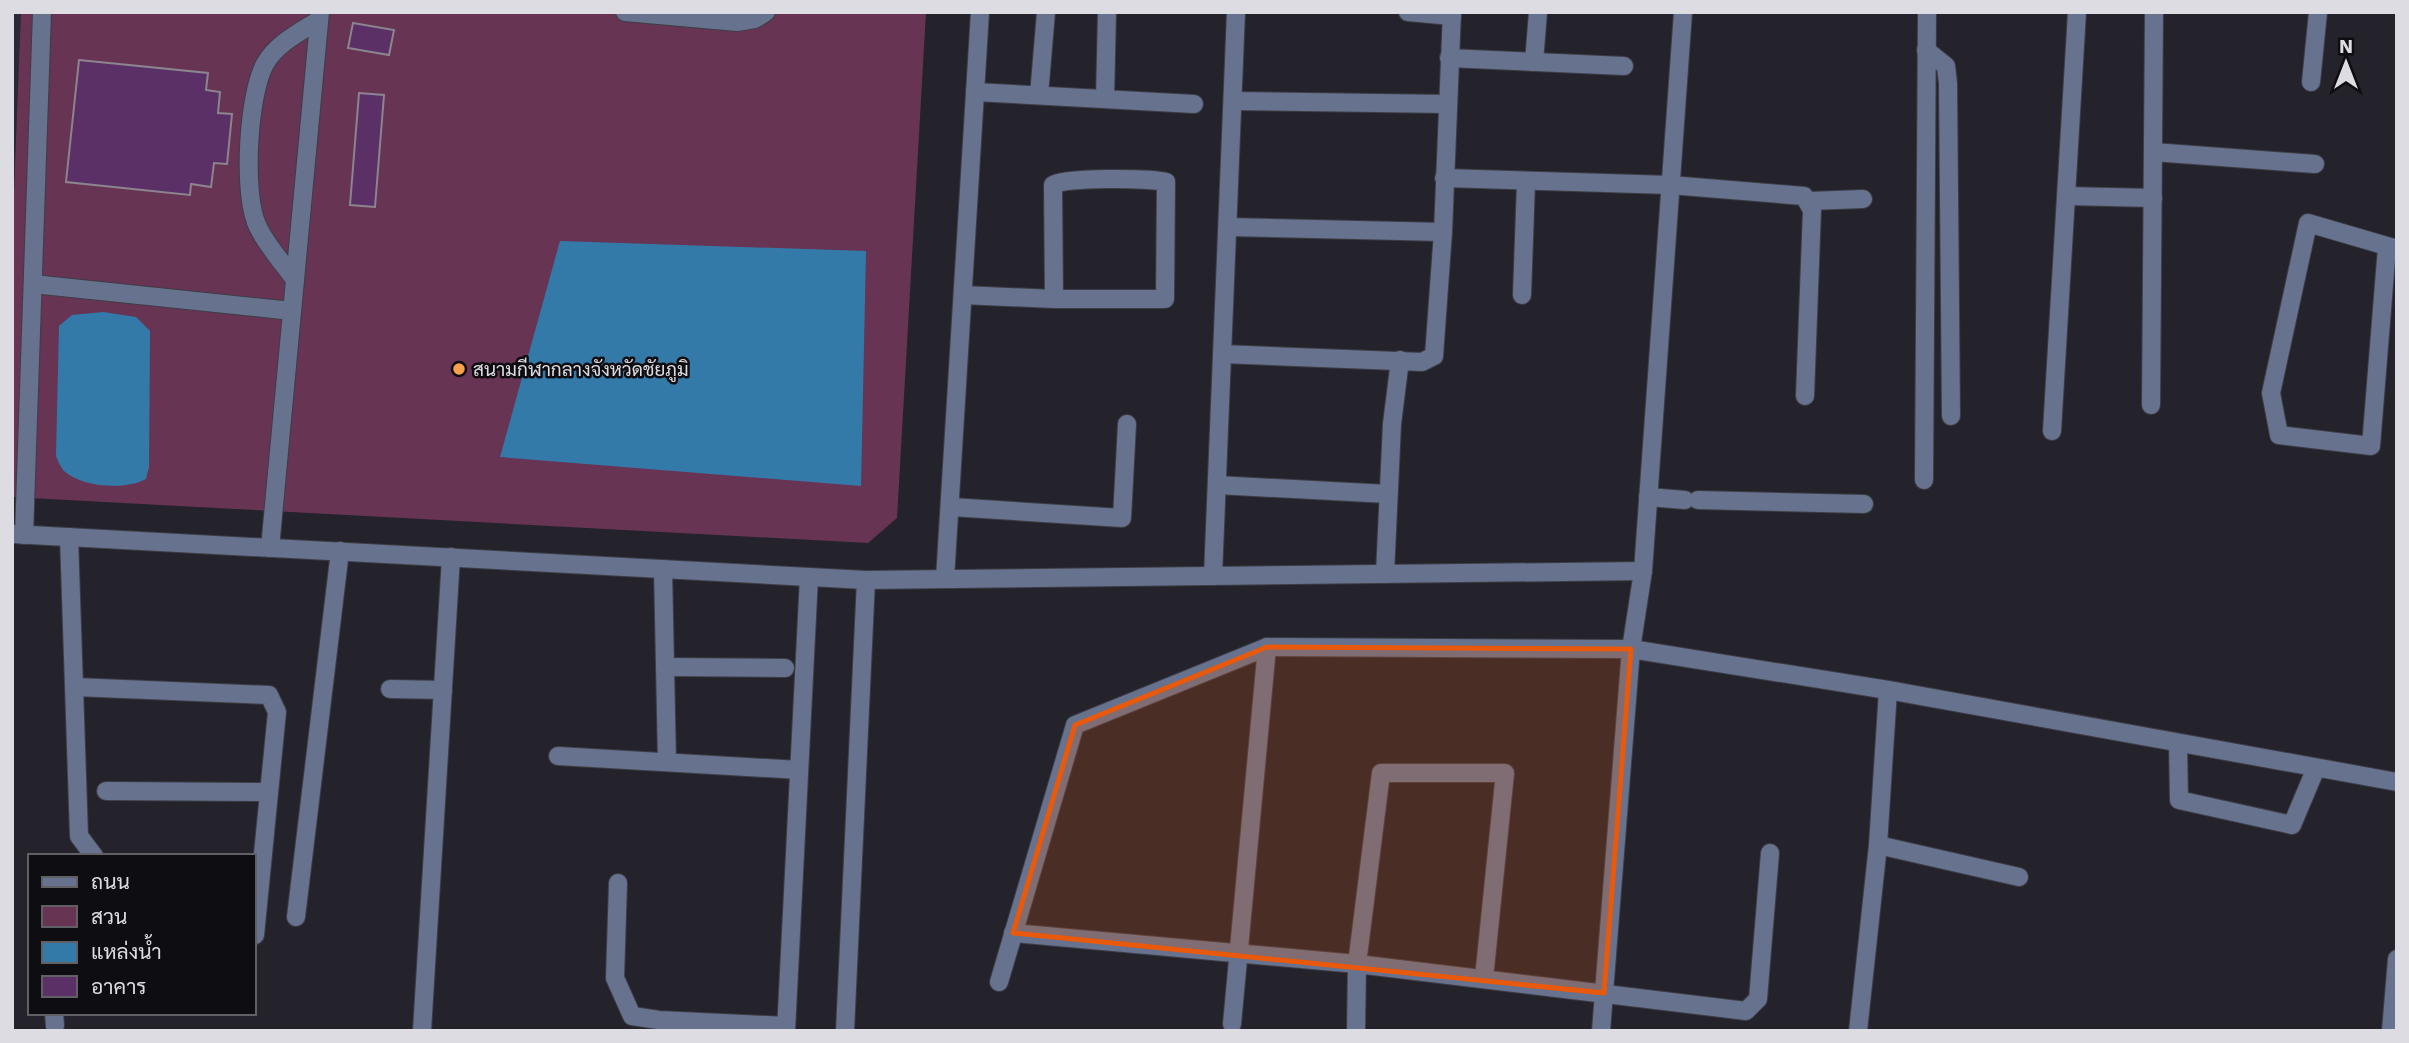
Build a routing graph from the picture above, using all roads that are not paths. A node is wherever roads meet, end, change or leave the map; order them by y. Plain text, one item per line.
1 (42, 12) edge
2 (625, 12) edge
3 (766, 12) edge
4 (980, 12) edge
5 (1046, 12) edge
6 (1107, 12) edge
7 (1236, 12) edge
8 (1408, 12) edge
9 (1538, 12) edge
10 (1683, 12) edge
11 (1927, 12) edge
12 (2077, 12) edge
13 (2154, 12) edge
14 (2318, 12) edge
15 (1452, 14) edge
16 (320, 16) edge
17 (1926, 50) junction
18 (1449, 58) junction
19 (1534, 62) junction
20 (1624, 66) dead end
21 (2311, 82) dead end
22 (975, 92) junction
23 (1039, 95) junction
24 (1105, 99) junction
25 (1233, 101) junction
26 (1194, 104) dead end
27 (1447, 104) junction
28 (2153, 152) junction
29 (2315, 164) dead end
30 (1444, 178) junction
31 (1526, 182) junction
32 (1670, 185) junction
33 (2066, 196) junction
34 (1863, 198) dead end
35 (2153, 198) junction
36 (1809, 201) junction
37 (1228, 227) junction
38 (1443, 232) junction
39 (2392, 248) edge
40 (295, 280) junction
41 (33, 284) junction
42 (963, 295) junction
43 (1522, 295) dead end
44 (1054, 299) junction
45 (292, 311) junction
46 (1222, 354) junction
47 (1400, 360) junction
48 (1805, 396) dead end
49 (2151, 405) dead end
50 (1951, 416) dead end
51 (1128, 424) dead end
52 (2052, 431) dead end
53 (1924, 480) dead end
54 (1217, 485) junction
55 (1388, 494) junction
56 (1648, 497) junction
57 (1864, 504) dead end
58 (951, 507) junction
59 (18, 534) edge
60 (69, 537) junction
61 (270, 548) junction
62 (340, 551) junction
63 (451, 557) junction
64 (663, 569) junction
65 (1643, 571) junction
66 (1384, 574) junction
67 (1213, 576) junction
68 (809, 577) junction
69 (945, 579) junction
70 (866, 580) junction
71 (1267, 647) junction
72 (1631, 649) junction
73 (665, 667) junction
74 (785, 668) dead end
75 (75, 687) junction
76 (390, 689) dead end
77 (443, 690) junction
78 (1888, 690) junction
79 (2178, 743) junction
80 (558, 756) dead end
81 (667, 762) junction
82 (2316, 768) junction
83 (799, 770) junction
84 (2397, 782) edge
85 (106, 791) dead end
86 (269, 792) junction
87 (1878, 845) junction
88 (1770, 853) dead end
89 (93, 854) edge
90 (2019, 877) dead end
91 (618, 883) dead end
92 (256, 903) edge
93 (296, 917) dead end
94 (1013, 933) junction
95 (1237, 952) junction
96 (2397, 959) edge
97 (1357, 964) junction
98 (1484, 978) junction
99 (999, 982) dead end
100 (1604, 993) junction
101 (1232, 1024) dead end
102 (786, 1028) edge
103 (422, 1031) edge
104 (845, 1031) edge
105 (1356, 1031) edge
106 (1601, 1031) edge
107 (1858, 1031) edge
108 (2391, 1031) edge

1 - 41 street
2 - 3 street
4 - 22 street
5 - 23 street
6 - 24 street
7 - 25 street
8 - 15 street
9 - 19 street
10 - 32 street
11 - 17 street
12 - 33 street
13 - 28 street
14 - 21 street
15 - 18 street
16 - 40 street
16 - 40 street
17 - 50 street
17 - 53 street
18 - 19 street
18 - 27 street
19 - 20 street
22 - 23 street
22 - 42 street
23 - 24 street
24 - 26 street
25 - 27 street
25 - 37 street
27 - 30 street
28 - 29 street
28 - 35 street
30 - 31 street
30 - 38 street
31 - 32 street
31 - 43 street
32 - 36 street
32 - 56 street
33 - 35 street
33 - 52 street
34 - 36 street
35 - 49 street
36 - 48 street
37 - 38 street
37 - 46 street
38 - 47 street
39 - 39 street
40 - 45 street
41 - 45 street
41 - 59 street
42 - 44 street
42 - 58 street
44 - 44 street
45 - 61 street
46 - 47 street
46 - 54 street
47 - 55 street
51 - 58 street
54 - 55 street
54 - 67 street
55 - 66 street
56 - 57 street
56 - 65 street
58 - 69 street
59 - 60 street
60 - 61 street
60 - 75 street
61 - 62 street
62 - 63 street
62 - 93 street
63 - 64 street
63 - 77 street
64 - 68 street
64 - 73 street
65 - 66 street
65 - 72 street
66 - 67 street
67 - 69 street
68 - 70 street
68 - 83 street
69 - 70 street
70 - 104 street
71 - 72 street
71 - 94 street
71 - 95 street
72 - 78 street
72 - 100 street
73 - 74 street
73 - 81 street
75 - 86 street
75 - 89 street
76 - 77 street
77 - 103 street
78 - 79 street
78 - 87 street
79 - 82 street
79 - 82 street
80 - 81 street
81 - 83 street
82 - 84 street
83 - 102 street
85 - 86 street
86 - 92 street
87 - 90 street
87 - 107 street
88 - 100 street
91 - 102 street
94 - 95 street
94 - 99 street
95 - 97 street
95 - 101 street
96 - 108 street
97 - 98 street
97 - 98 street
97 - 105 street
98 - 100 street
100 - 106 street

